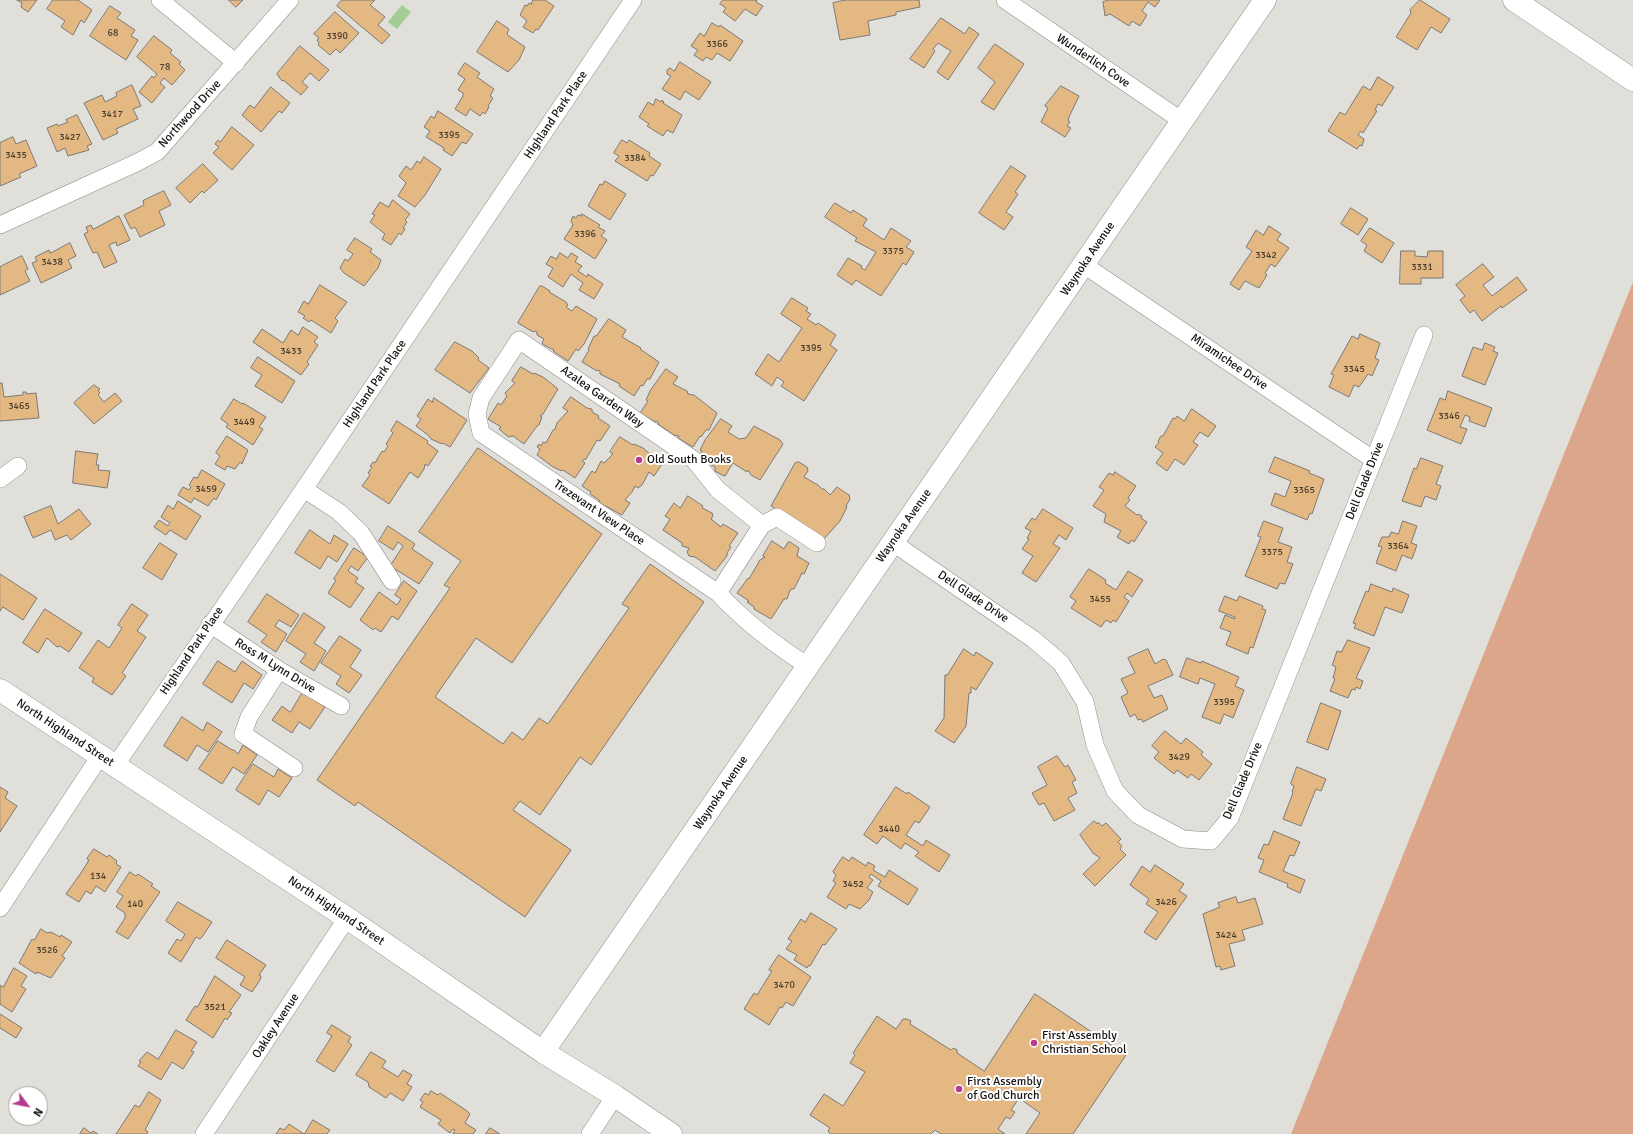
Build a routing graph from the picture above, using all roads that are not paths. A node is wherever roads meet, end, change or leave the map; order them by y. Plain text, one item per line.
1 (160, 0) edge
2 (290, 0) edge
3 (633, 0) edge
4 (1005, 0) edge
5 (1266, 0) edge
6 (1514, 0) edge
7 (236, 63) junction
8 (1632, 80) edge
9 (1182, 121) junction
10 (0, 225) edge
11 (1084, 265) junction
12 (1424, 335) dead end
13 (481, 433) joint
14 (1374, 460) junction
15 (18, 466) dead end
16 (0, 479) edge
17 (304, 489) junction
18 (762, 525) junction
19 (892, 542) junction
20 (817, 544) dead end
21 (392, 581) dead end
22 (718, 593) junction
23 (210, 624) junction
24 (808, 666) junction
25 (278, 670) junction
26 (0, 690) edge
27 (341, 706) dead end
28 (107, 761) junction
29 (294, 768) dead end
30 (0, 908) edge
31 (347, 918) junction
32 (543, 1052) junction
33 (615, 1096) junction
34 (204, 1134) edge
35 (590, 1134) edge
36 (671, 1134) edge

1 - 7 street
2 - 7 street, Northwood Drive
3 - 17 street, Highland Park Place
4 - 9 street, Wunderlich Cove
5 - 9 street, Waynoka Avenue
6 - 8 street
7 - 10 street, Northwood Drive
9 - 11 street, Waynoka Avenue
11 - 14 street, Miramichee Drive
11 - 19 street, Waynoka Avenue
12 - 14 street, Dell Glade Drive
13 - 18 street, Azalea Garden Way
13 - 22 street, Trezevant View Place
14 - 19 street, Dell Glade Drive
15 - 16 street
17 - 21 street
17 - 23 street, Highland Park Place
18 - 20 street
18 - 22 street
19 - 24 street, Waynoka Avenue
22 - 24 street
23 - 25 street, Ross M Lynn Drive
23 - 28 street, Highland Park Place
24 - 32 street, Waynoka Avenue
25 - 27 street, Ross M Lynn Drive
25 - 29 street
26 - 28 street, North Highland Street
28 - 30 street, Highland Park Place
28 - 31 street, North Highland Street
31 - 32 street, North Highland Street
31 - 34 street, Oakley Avenue
32 - 33 street, North Highland Street
33 - 35 street
33 - 36 street, North Highland Street

